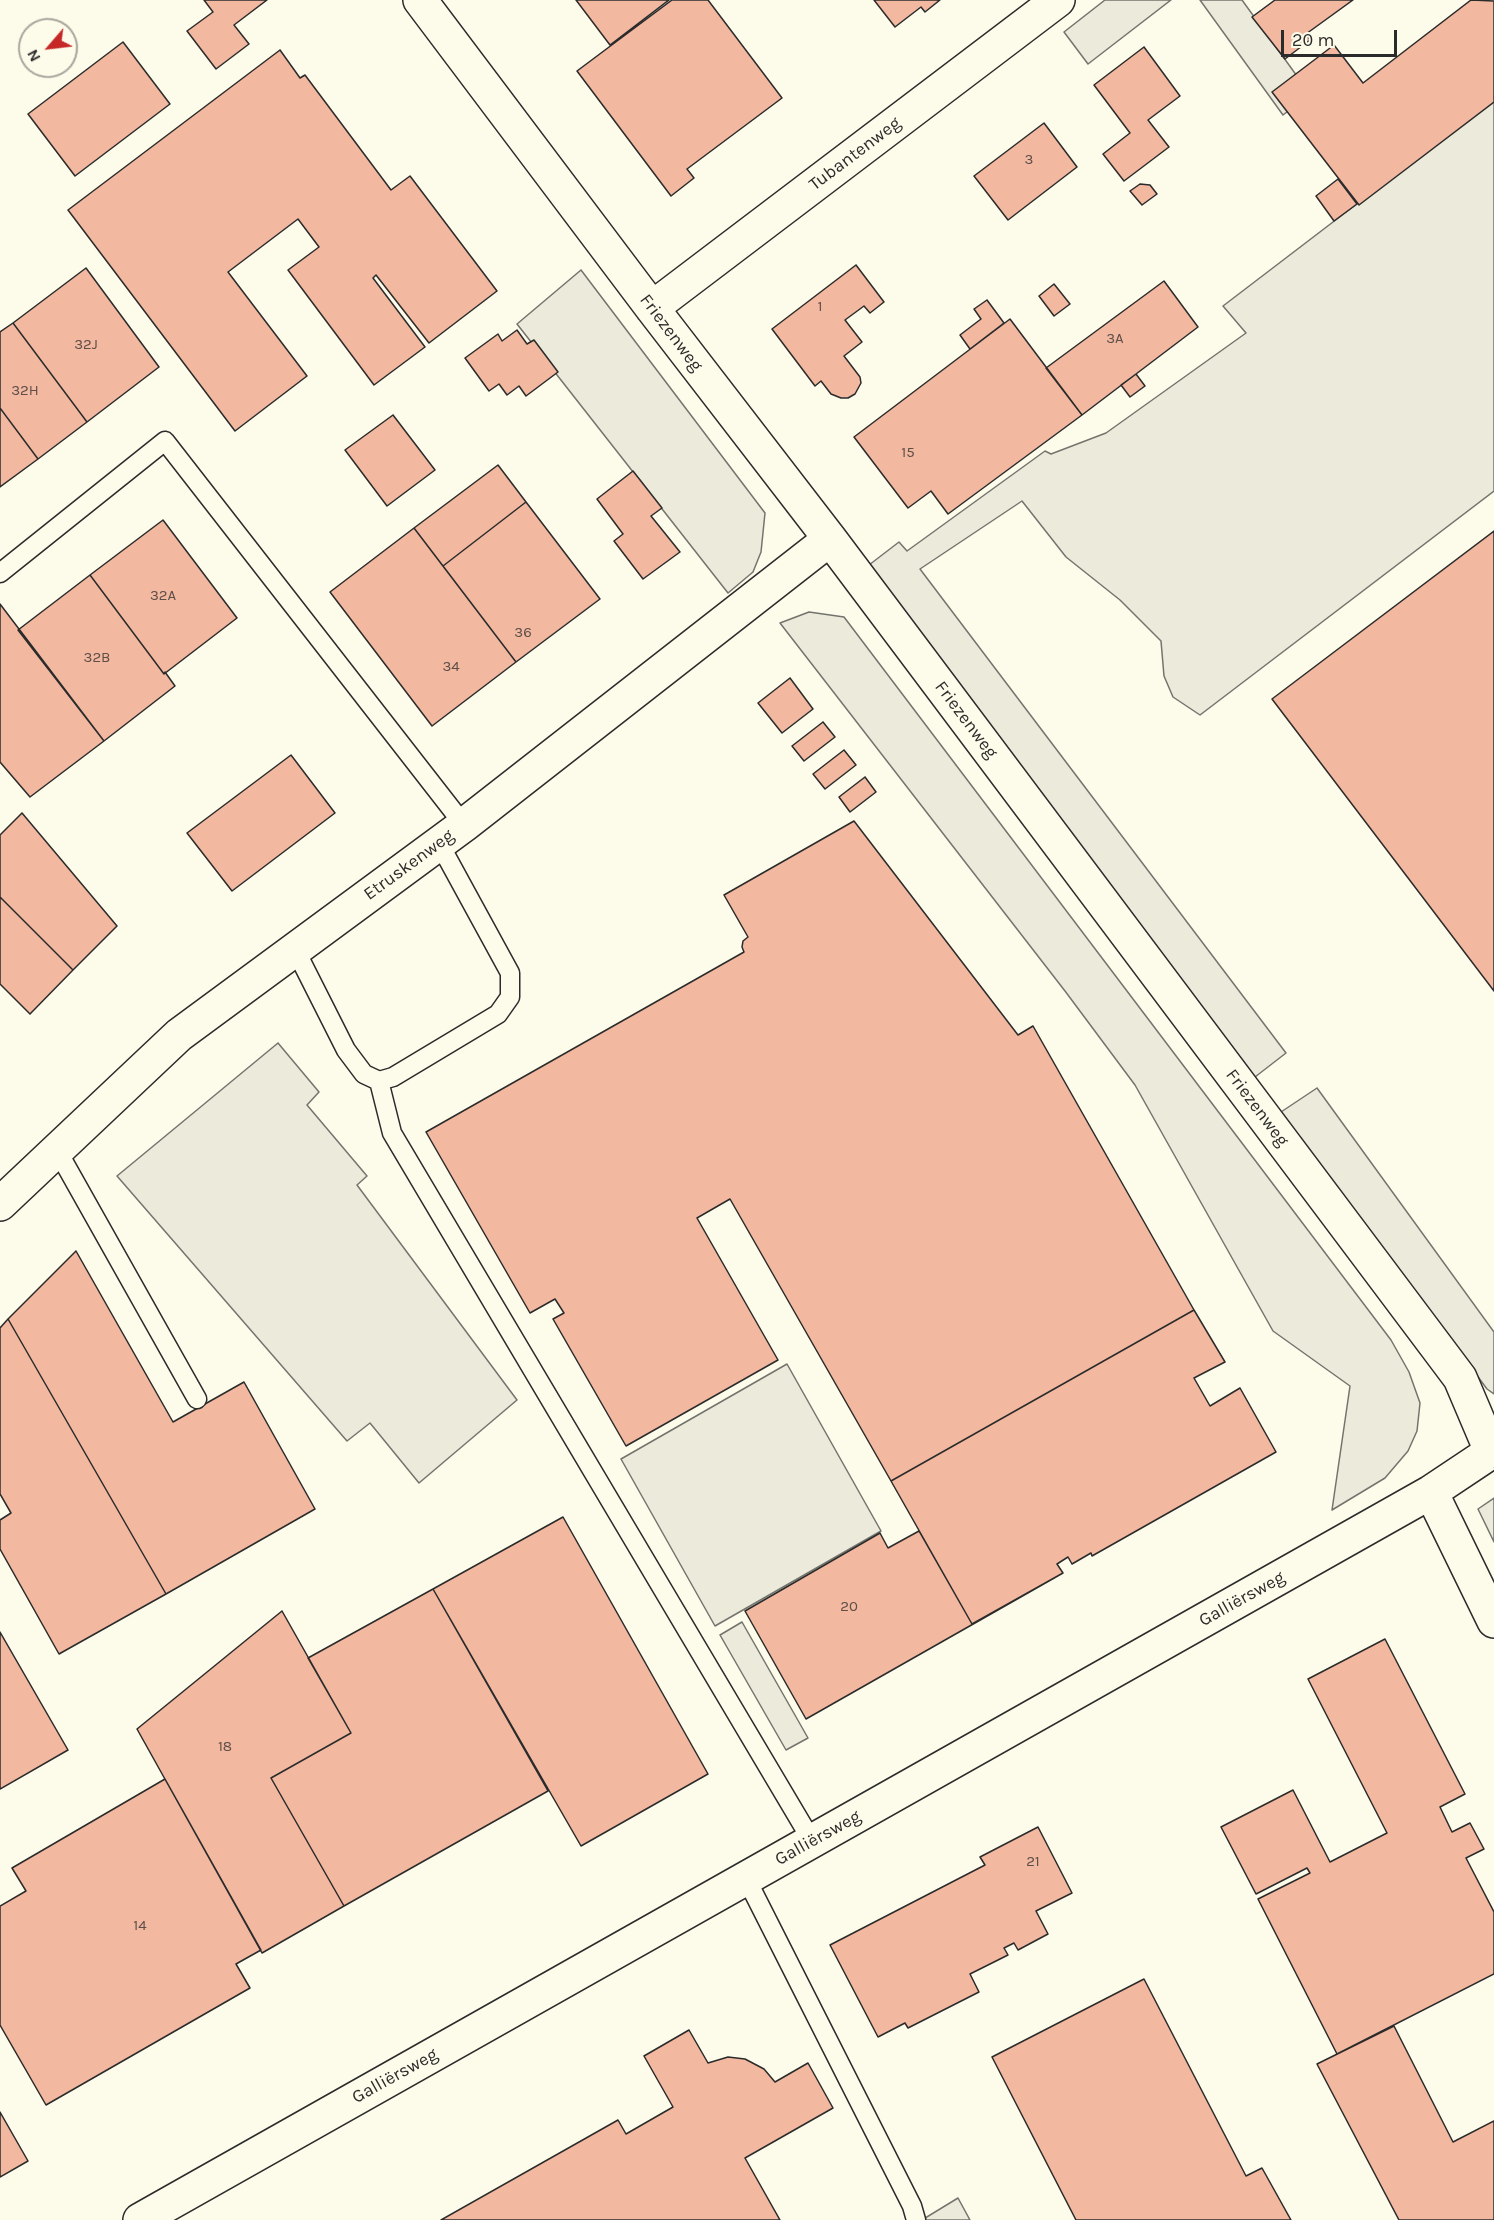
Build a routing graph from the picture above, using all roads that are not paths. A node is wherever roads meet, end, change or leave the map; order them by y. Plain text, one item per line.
1 (420, 0) edge
2 (1058, 0) edge
3 (652, 308) junction
4 (830, 539) junction
5 (0, 573) edge
6 (452, 834) junction
7 (295, 949) junction
8 (379, 1080) junction
9 (57, 1150) junction
10 (0, 1204) edge
11 (197, 1399) dead end
12 (1493, 1451) edge
13 (1431, 1492) junction
14 (1494, 1621) edge
15 (812, 1841) junction
16 (746, 1878) junction
17 (140, 2220) edge
18 (916, 2220) edge

1 - 3 street, Friezenweg
2 - 3 street, Tubantenweg
3 - 4 street, Friezenweg
4 - 6 street, Etruskenweg
4 - 12 street, Friezenweg
5 - 6 lane
6 - 7 street, Etruskenweg
6 - 8 lane
7 - 8 lane
7 - 9 street, Etruskenweg
8 - 15 lane
9 - 10 street, Etruskenweg
9 - 11 lane
12 - 13 street, Galliërsweg
13 - 14 street
13 - 15 street, Galliërsweg
15 - 16 street, Galliërsweg
16 - 17 street, Galliërsweg
16 - 18 lane

